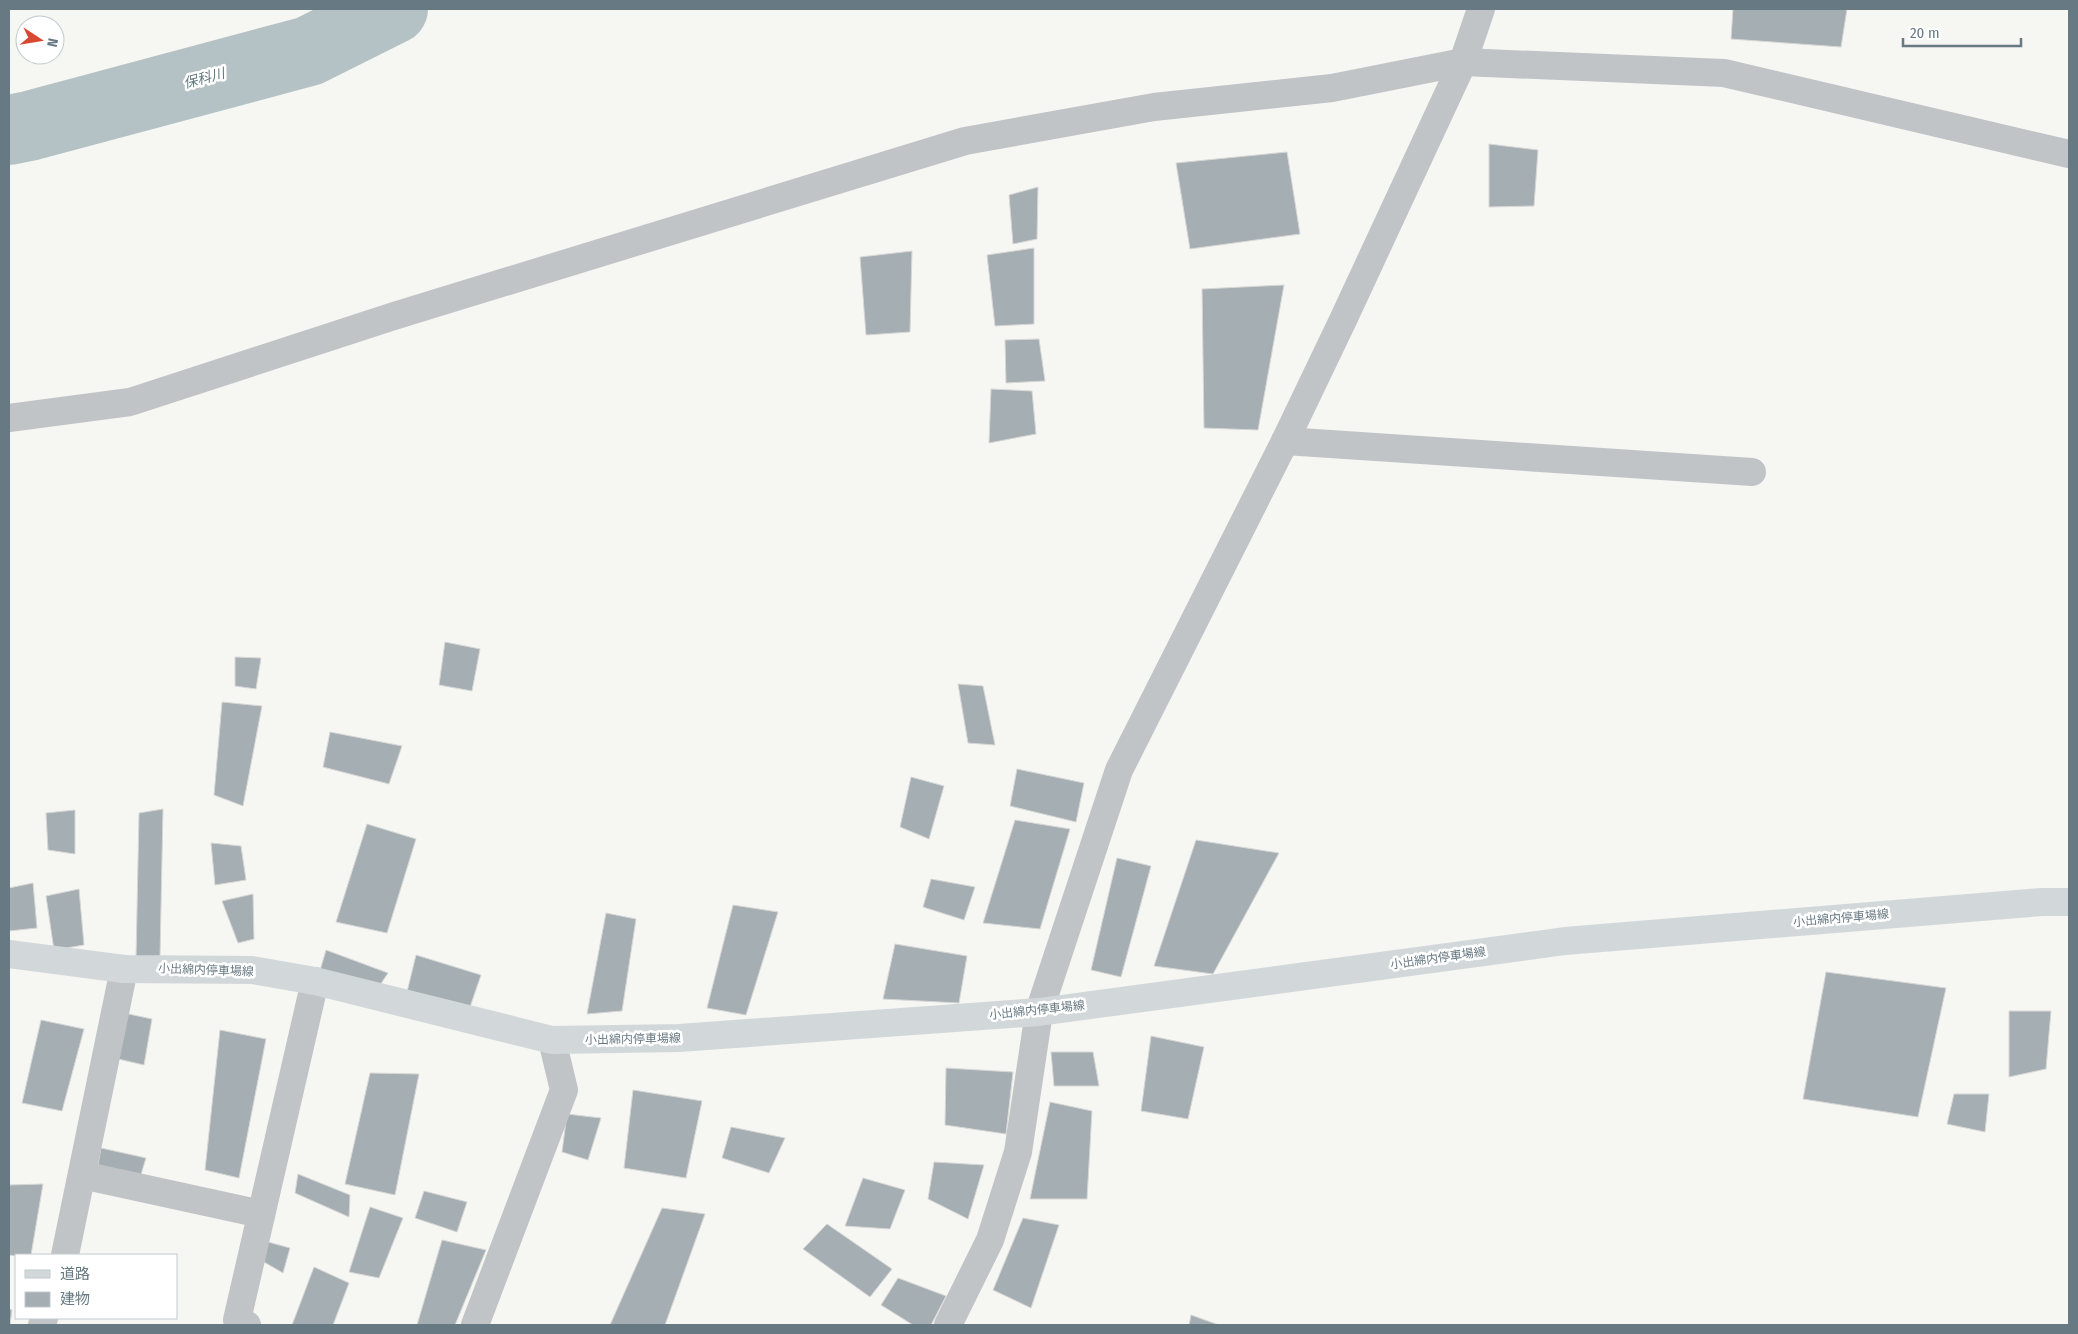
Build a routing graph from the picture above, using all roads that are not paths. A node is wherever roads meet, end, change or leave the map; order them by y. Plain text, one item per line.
1 (1481, 9) edge
2 (1463, 62) junction
3 (2069, 154) edge
4 (9, 418) edge
5 (1284, 441) junction
6 (1752, 472) dead end
7 (2069, 902) edge
8 (9, 954) edge
9 (124, 968) junction
10 (315, 981) junction
11 (1039, 1012) junction
12 (552, 1040) junction
13 (82, 1175) junction
14 (261, 1214) junction
15 (65, 1254) edge
16 (248, 1325) edge
17 (475, 1325) edge
18 (948, 1325) edge

1 - 2 street
2 - 3 street
2 - 4 street
2 - 5 street
5 - 6 street
5 - 11 street
7 - 11 main road, 小出綿内停車場線
8 - 9 main road, 小出綿内停車場線
9 - 10 main road, 小出綿内停車場線
9 - 13 street
10 - 12 main road, 小出綿内停車場線
10 - 14 street
11 - 12 main road, 小出綿内停車場線
11 - 18 street
12 - 17 street
13 - 14 street
13 - 15 street
14 - 16 street

